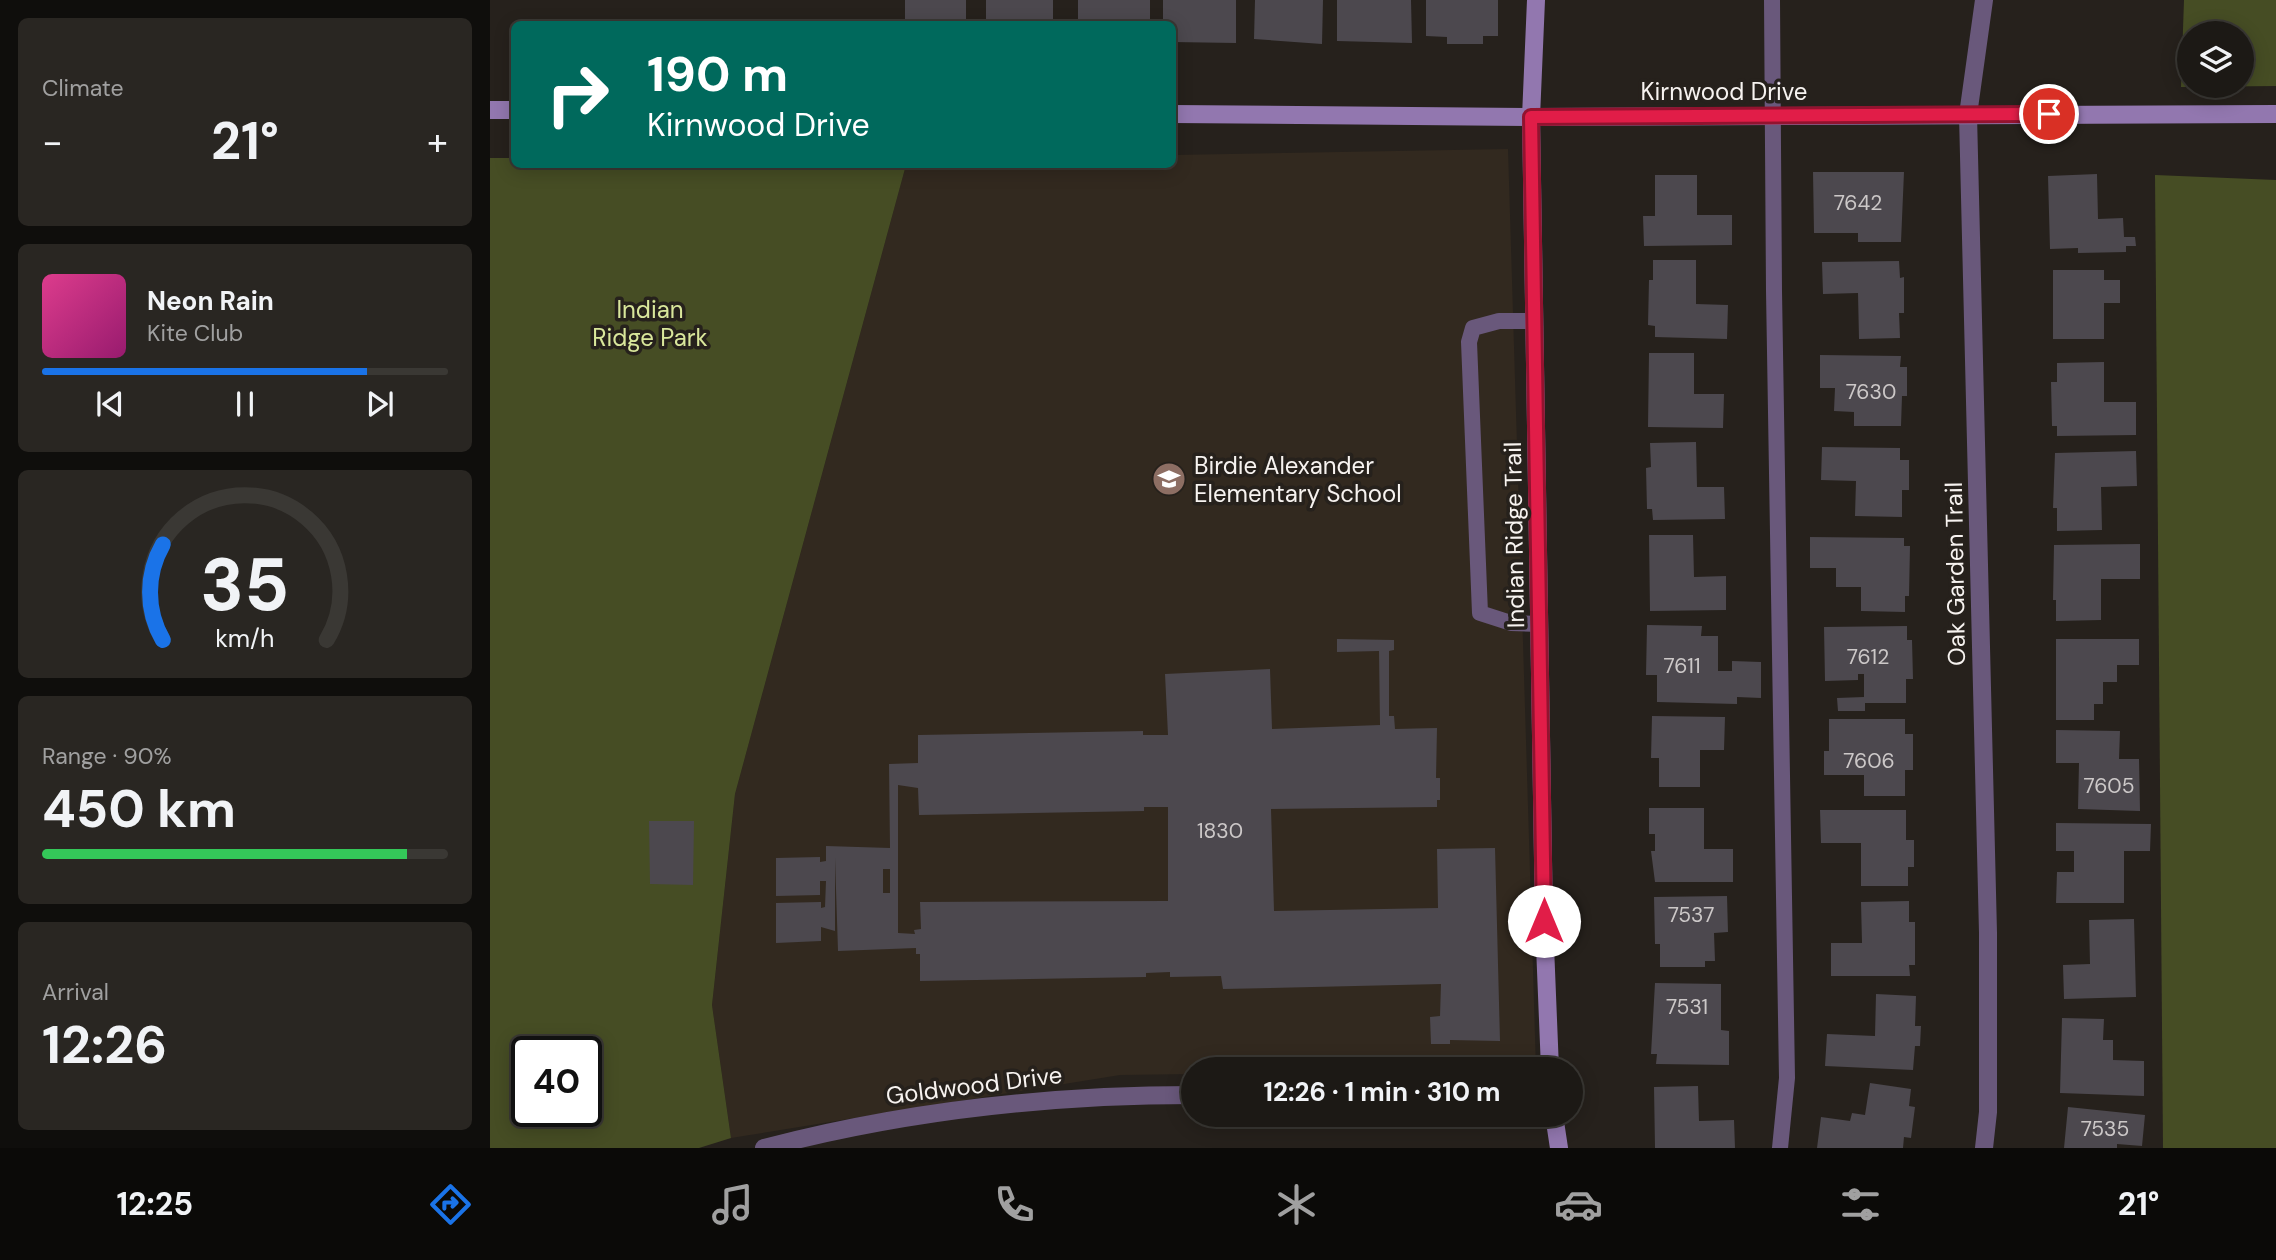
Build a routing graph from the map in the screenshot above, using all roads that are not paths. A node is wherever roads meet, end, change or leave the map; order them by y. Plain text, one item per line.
1 (1536, 0) edge
2 (1772, 0) edge
3 (1984, 0) edge
4 (490, 110) edge
5 (511, 110) edge
6 (1176, 114) edge
7 (2276, 114) edge
8 (1968, 115) junction
9 (1774, 116) junction
10 (1531, 117) junction
11 (1534, 321) junction
12 (1540, 624) junction
13 (1550, 1057) edge
14 (1181, 1095) edge
15 (1556, 1127) edge
16 (764, 1148) edge
17 (1559, 1148) edge
18 (1780, 1148) edge
19 (1984, 1148) edge

1 - 10 street, Indian Ridge Trail
2 - 9 lane
3 - 8 street, Oak Garden Trail
4 - 5 street
6 - 10 street, Kirnwood Drive
7 - 8 street, Kirnwood Drive
8 - 9 street, Kirnwood Drive
8 - 19 street, Oak Garden Trail
9 - 10 street, Kirnwood Drive
9 - 18 lane
10 - 11 street, Indian Ridge Trail
11 - 12 street, Indian Ridge Trail
11 - 12 lane
12 - 13 street, Indian Ridge Trail
14 - 16 street, Goldwood Drive
15 - 17 street

